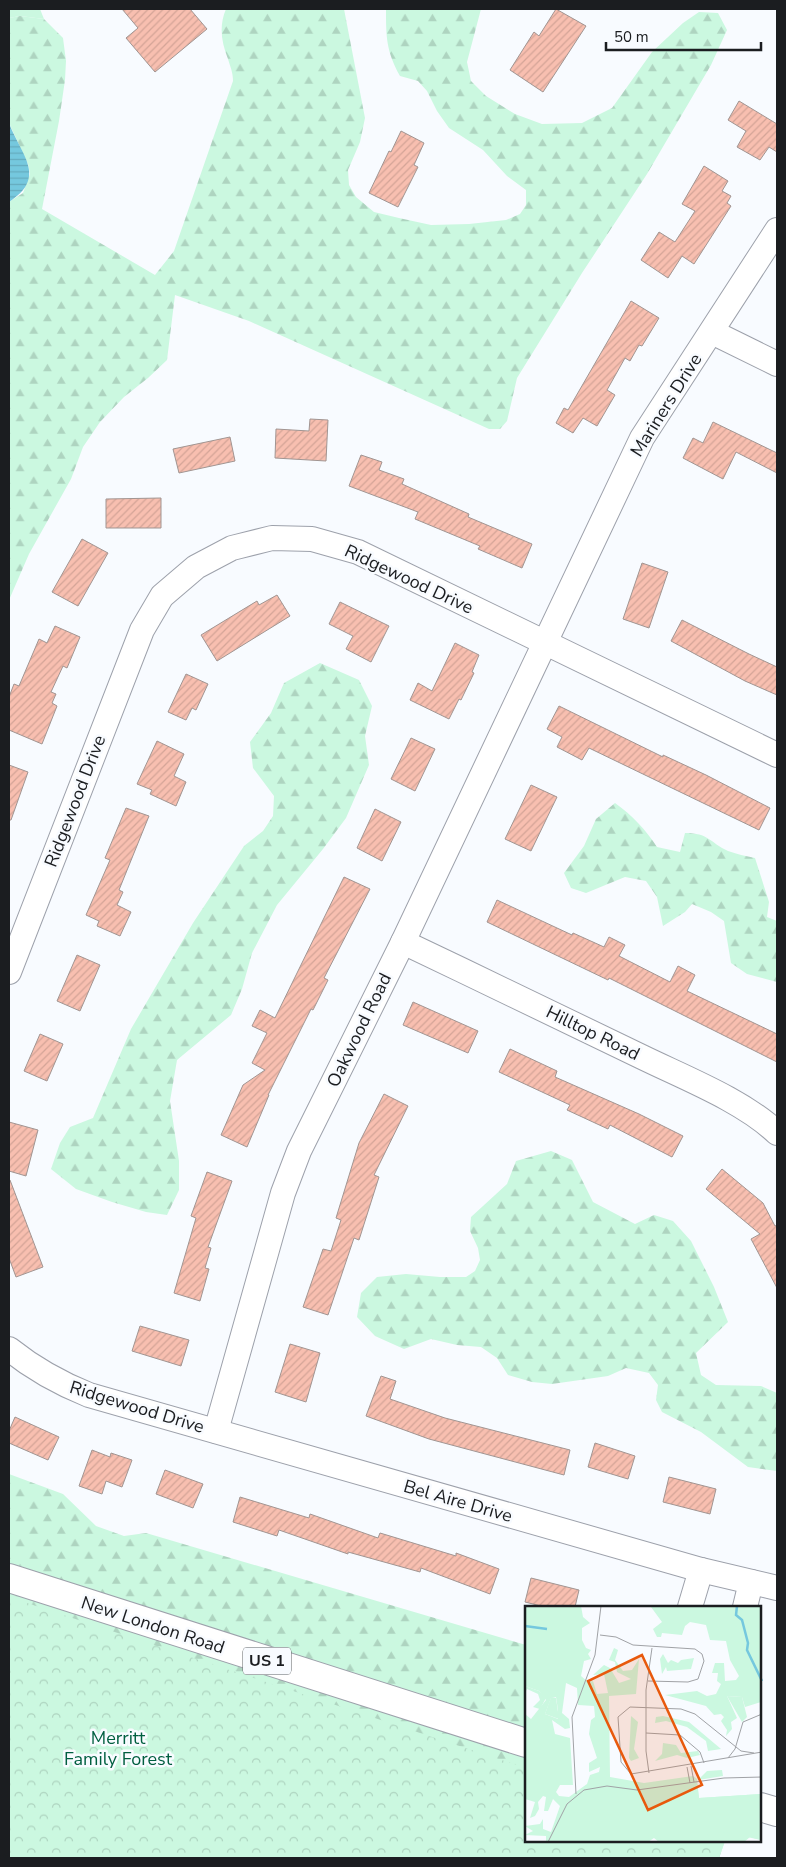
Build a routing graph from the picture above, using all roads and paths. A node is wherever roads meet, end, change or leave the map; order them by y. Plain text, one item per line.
1 (777, 230) edge
2 (712, 332) junction
3 (777, 364) edge
4 (545, 644) junction
5 (777, 754) edge
6 (403, 942) junction
7 (9, 972) edge
8 (777, 1133) edge
9 (9, 1349) edge
10 (216, 1432) junction
11 (701, 1570) junction
12 (9, 1578) edge
13 (751, 1582) junction
14 (777, 1588) edge
15 (690, 1606) edge
16 (744, 1606) edge
17 (525, 1743) edge
18 (761, 1807) edge
19 (777, 1812) edge

1 - 2 street, Mariners Drive
2 - 3 street
2 - 4 street, Mariners Drive
4 - 5 street, Ridgewood Drive
4 - 6 street, Oakwood Road
4 - 7 street, Ridgewood Drive
6 - 8 street, Hilltop Road
6 - 10 street, Oakwood Road
9 - 10 street, Ridgewood Drive
10 - 11 street, Bel Aire Drive
11 - 13 street, Bel Aire Drive
11 - 15 street
12 - 17 main road, New London Road / US 1
13 - 14 street, Bel Aire Drive
13 - 16 street
18 - 19 main road

